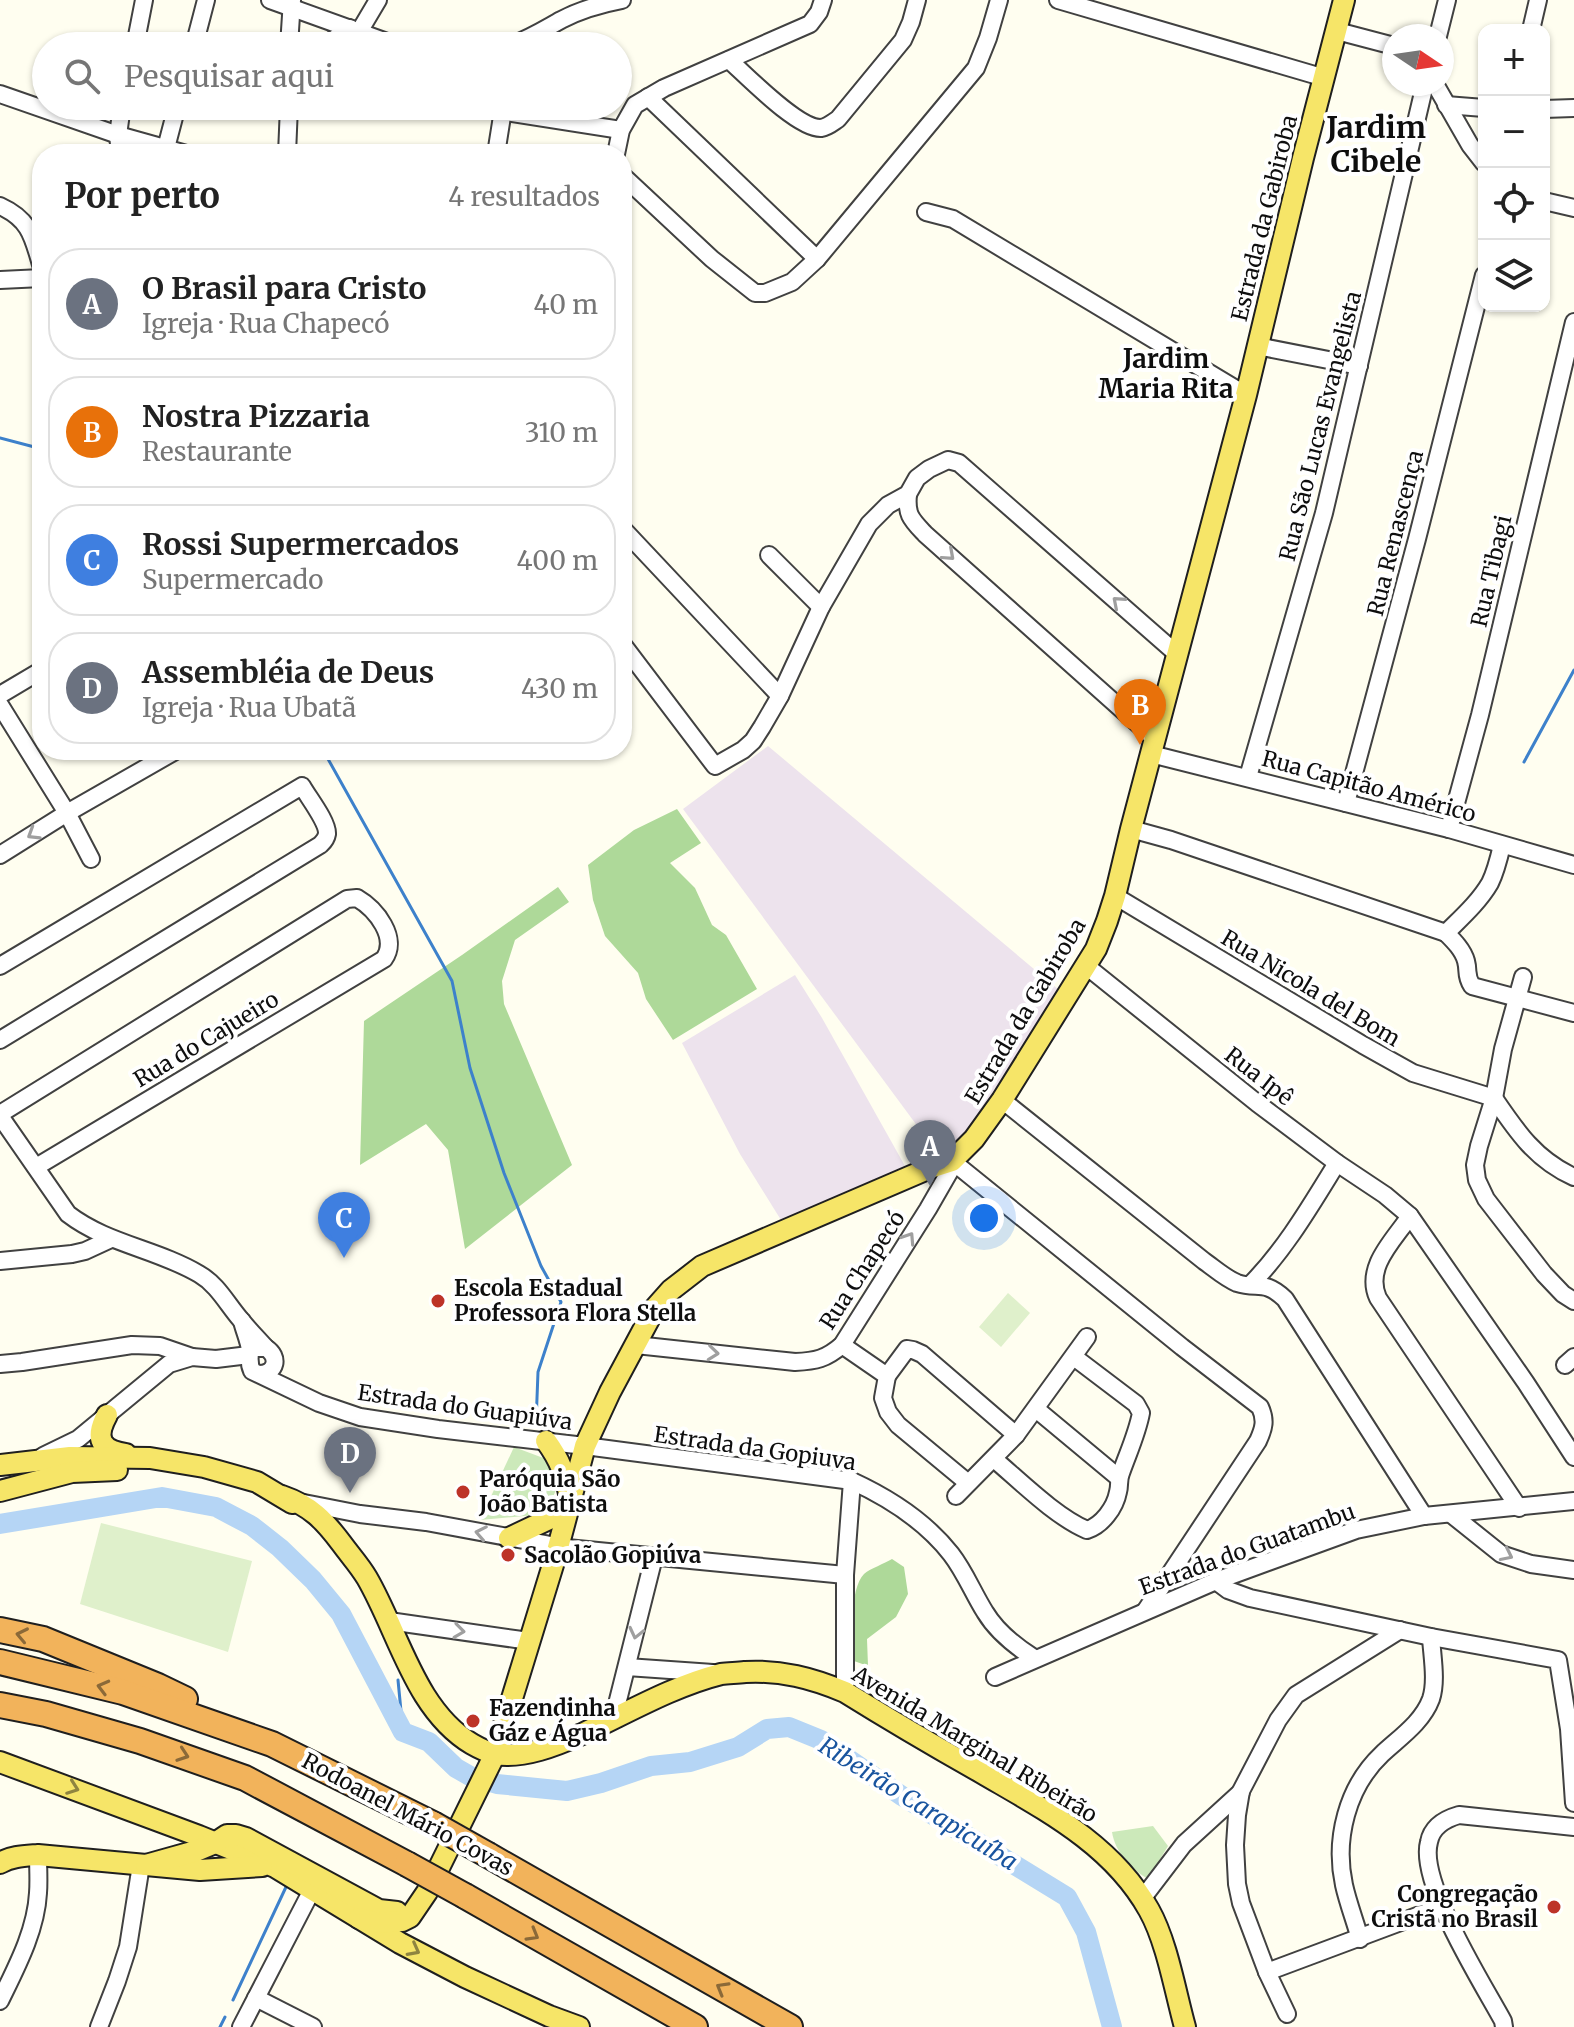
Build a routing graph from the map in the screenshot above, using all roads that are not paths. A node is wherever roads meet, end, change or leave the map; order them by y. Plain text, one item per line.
1 (144, 0) edge
2 (206, 0) edge
3 (270, 0) edge
4 (378, 0) edge
5 (622, 0) edge
6 (823, 0) edge
7 (917, 0) edge
8 (999, 0) edge
9 (1058, 0) edge
10 (1344, 0) edge
11 (1447, 0) edge
12 (1538, 0) edge
13 (291, 4) edge
14 (1441, 24) edge
15 (1532, 24) edge
16 (354, 30) junction
17 (1337, 31) junction
18 (138, 32) edge
19 (198, 32) edge
20 (290, 32) edge
21 (350, 32) edge
22 (360, 32) edge
23 (540, 32) edge
24 (1382, 43) edge
25 (729, 60) junction
26 (1325, 78) junction
27 (0, 94) edge
28 (1422, 96) edge
29 (1441, 96) edge
30 (648, 97) junction
31 (32, 105) edge
32 (1446, 105) junction
33 (1478, 108) edge
34 (1574, 108) edge
35 (1550, 109) edge
36 (632, 110) edge
37 (75, 120) edge
38 (120, 120) edge
39 (173, 120) edge
40 (288, 120) edge
41 (501, 120) edge
42 (562, 120) edge
43 (627, 120) edge
44 (621, 130) junction
45 (118, 135) junction
46 (119, 144) edge
47 (151, 144) edge
48 (167, 144) edge
49 (287, 144) edge
50 (498, 144) edge
51 (618, 144) edge
52 (1478, 155) edge
53 (632, 184) edge
54 (1550, 202) edge
55 (0, 206) edge
56 (1574, 208) edge
57 (926, 212) dead end
58 (32, 242) edge
59 (817, 259) junction
60 (32, 278) edge
61 (0, 280) edge
62 (1478, 299) edge
63 (1574, 322) edge
64 (1572, 340) edge
65 (1257, 346) junction
66 (1359, 366) junction
67 (1246, 395) junction
68 (908, 494) junction
69 (632, 539) edge
70 (769, 555) dead end
71 (821, 607) junction
72 (1177, 654) junction
73 (632, 657) edge
74 (32, 676) edge
75 (0, 695) edge
76 (780, 696) junction
77 (0, 705) edge
78 (1153, 746) junction
79 (32, 757) edge
80 (34, 760) edge
81 (160, 760) edge
82 (1248, 777) junction
83 (1346, 803) junction
84 (67, 813) junction
85 (1131, 829) junction
86 (1449, 829) junction
87 (1502, 845) junction
88 (0, 855) edge
89 (91, 859) dead end
90 (1574, 865) edge
91 (1115, 896) junction
92 (1446, 933) junction
93 (1085, 965) junction
94 (0, 966) edge
95 (1523, 977) dead end
96 (1518, 998) junction
97 (1574, 1013) edge
98 (0, 1040) edge
99 (1494, 1098) junction
100 (1002, 1100) junction
101 (0, 1115) edge
102 (952, 1161) junction
103 (1337, 1163) junction
104 (36, 1167) junction
105 (1574, 1177) edge
106 (1410, 1216) junction
107 (111, 1239) junction
108 (0, 1261) edge
109 (1250, 1285) junction
110 (1574, 1301) edge
111 (1087, 1337) dead end
112 (636, 1345) junction
113 (842, 1345) junction
114 (94, 1350) junction
115 (192, 1357) junction
116 (1074, 1357) junction
117 (259, 1360) junction
118 (0, 1364) edge
119 (158, 1371) junction
120 (887, 1376) junction
121 (1036, 1409) junction
122 (106, 1416) junction
123 (1016, 1435) junction
124 (546, 1441) junction
125 (585, 1446) junction
126 (70, 1457) junction
127 (1574, 1457) edge
128 (150, 1458) junction
129 (994, 1459) junction
130 (10, 1464) edge
131 (241, 1478) junction
132 (1119, 1478) junction
133 (0, 1481) edge
134 (852, 1481) junction
135 (0, 1491) edge
136 (290, 1499) junction
137 (1574, 1501) edge
138 (569, 1507) junction
139 (1519, 1508) junction
140 (342, 1511) junction
141 (1451, 1514) junction
142 (1424, 1516) junction
143 (330, 1529) junction
144 (509, 1538) junction
145 (557, 1546) junction
146 (654, 1557) junction
147 (1574, 1570) edge
148 (845, 1575) junction
149 (1216, 1581) junction
150 (1146, 1610) junction
151 (389, 1621) junction
152 (0, 1630) edge
153 (1400, 1630) junction
154 (1431, 1637) junction
155 (529, 1641) junction
156 (1034, 1658) junction
157 (0, 1662) edge
158 (627, 1667) junction
159 (723, 1674) junction
160 (995, 1677) dead end
161 (845, 1692) junction
162 (0, 1705) edge
163 (613, 1720) junction
164 (0, 1722) edge
165 (140, 1741) junction
166 (272, 1744) junction
167 (0, 1762) edge
168 (491, 1763) junction
169 (1241, 1791) junction
170 (1574, 1803) edge
171 (1574, 1827) edge
172 (215, 1843) junction
173 (38, 1855) junction
174 (0, 1863) edge
175 (144, 1865) junction
176 (275, 1867) junction
177 (225, 1868) junction
178 (313, 1888) junction
179 (427, 1892) junction
180 (1142, 1899) junction
181 (1441, 1907) junction
182 (359, 1918) junction
183 (1360, 1939) junction
184 (1267, 1972) junction
185 (256, 1998) junction
186 (0, 2001) edge
187 (1287, 2014) dead end
188 (99, 2027) edge
189 (241, 2027) edge
190 (313, 2027) edge
191 (579, 2027) edge
192 (695, 2027) edge
193 (790, 2027) edge
194 (1185, 2027) edge
195 (1504, 2027) edge

1 - 18 street
2 - 19 street
3 - 13 street
4 - 16 street
5 - 23 street
6 - 25 street
7 - 25 street
8 - 59 street
9 - 26 street
10 - 17 main road, Estrada da Gabiroba
11 - 14 street
12 - 15 street
13 - 16 street
13 - 20 street
16 - 21 street
16 - 22 street
17 - 24 street
17 - 26 main road, Estrada da Gabiroba
25 - 30 street
26 - 65 main road, Estrada da Gabiroba
27 - 31 street
28 - 66 street, Rua São Lucas Evangelista
29 - 32 street
30 - 36 street
30 - 59 street
32 - 33 street
32 - 52 street
34 - 35 street
37 - 45 street
38 - 45 street
39 - 48 street
40 - 49 street
41 - 50 street
42 - 44 street
43 - 44 street
44 - 51 street
45 - 46 street
45 - 47 street
53 - 59 street
54 - 56 street
55 - 58 street
57 - 67 street
60 - 61 street
62 - 83 street, Rua Renascença
63 - 64 street, Rua Tibagi
64 - 86 street, Rua Tibagi
65 - 66 street
65 - 67 main road, Estrada da Gabiroba
66 - 82 street, Rua São Lucas Evangelista
67 - 72 main road, Estrada da Gabiroba
68 - 71 street
72 -> 68 street
68 -> 78 street
69 - 76 street
70 - 71 street
71 - 76 street
72 - 78 main road, Estrada da Gabiroba
73 - 76 street
74 - 75 street
77 - 79 street
78 - 82 street, Rua Capitão Américo
78 - 85 main road, Estrada da Gabiroba
80 - 84 street
81 - 84 street
82 - 83 street, Rua Capitão Américo
83 - 86 street, Rua Capitão Américo
84 -> 88 street
84 - 89 street
85 - 91 main road, Estrada da Gabiroba
85 - 92 street
86 - 87 street, Rua Capitão Américo
87 - 90 street, Rua Capitão Américo
87 - 92 street
91 - 93 main road, Estrada da Gabiroba
91 - 99 street, Rua Nicola del Bom
92 - 96 street
93 - 100 main road, Estrada da Gabiroba
93 - 103 street, Rua Ipê
94 - 98 street
95 - 96 street
96 - 97 street
96 - 99 street
99 - 105 street
99 - 110 street
100 - 102 main road, Estrada da Gabiroba
100 - 109 street
101 - 104 street, Estrada do Guapiúva
101 - 104 street, Rua do Cajueiro
102 - 112 main road, Estrada da Gabiroba
113 -> 102 street, Rua Chapecó
102 - 150 street
103 - 106 street, Rua Ipê
103 - 109 street
104 - 107 street, Estrada do Guapiúva
106 - 127 street, Rua Ipê
106 - 139 street
107 - 108 street
107 - 117 street, Estrada do Guapiúva
109 - 142 street
111 - 116 street
112 -> 113 street, Rua Chapecó
112 - 125 main road, Estrada da Gabiroba
113 - 120 street
114 - 115 street
114 - 118 street
114 - 119 street
115 - 117 street
115 - 119 street
116 - 121 street
116 - 132 street
117 - 124 street, Estrada do Guapiúva
119 - 122 street
120 - 123 street
120 - 129 street
121 - 123 street
121 - 132 street
122 - 126 street
122 - 128 main road
122 - 130 street
123 - 129 street
124 - 125 street, Estrada do Guapiúva
124 - 138 main road
125 - 134 street, Estrada da Gopiuva
125 - 138 main road, Estrada da Gabiroba
126 - 128 main road
126 - 130 main road
126 - 133 main road
128 - 131 main road
129 - 132 street
131 - 135 main road
131 - 136 main road
134 - 148 street
134 - 156 street, Estrada da Gopiuva
136 - 140 street
136 - 143 main road
137 - 139 street, Estrada do Guatambu
138 - 144 main road
138 - 145 main road, Estrada da Gabiroba
139 - 141 street, Estrada do Guatambu
140 - 143 street
144 -> 140 street
141 - 142 street, Estrada do Guatambu
141 -> 147 street
142 - 149 street, Estrada do Guatambu
143 - 151 main road
144 - 145 street
145 - 146 street
145 - 155 main road, Estrada da Gabiroba
146 - 148 street
146 -> 158 street
148 - 161 street
149 - 150 street, Estrada do Guatambu
149 - 153 street
150 - 156 street, Estrada do Guatambu
151 -> 155 street
151 - 168 main road
166 -> 152 highway
153 - 154 street
153 - 169 street
154 - 170 street
154 - 183 street
155 - 168 main road, Estrada da Gabiroba
156 - 160 street, Estrada do Guatambu
166 -> 157 highway, Rodoanel Mário Covas
158 - 159 street
158 - 163 street
159 - 161 main road, Avenida Marginal Ribeirão
159 - 163 main road, Avenida Marginal Ribeirão
161 - 180 main road, Avenida Marginal Ribeirão
162 - 165 highway, Rodoanel Mário Covas
163 - 168 main road, Avenida Marginal Ribeirão
164 - 165 highway
165 -> 192 highway, Rodoanel Mário Covas, bridge
193 -> 166 highway, Rodoanel Mário Covas, bridge
167 -> 172 main road
168 - 179 main road, Estrada da Gabiroba
169 - 180 street
169 - 184 street
171 - 181 street
172 - 175 main road
172 - 176 main road
172 - 177 main road
172 - 179 main road
173 - 174 main road
173 - 175 main road
173 - 186 street
175 - 177 main road
175 - 188 street
176 - 177 main road
176 - 178 main road
178 - 182 main road
178 - 185 street
179 - 182 main road, Estrada da Gabiroba
180 - 194 main road, Avenida Marginal Ribeirão
181 - 183 street
181 - 195 street
182 -> 191 main road
183 - 184 street
184 - 187 street
185 - 189 street
185 - 190 street

